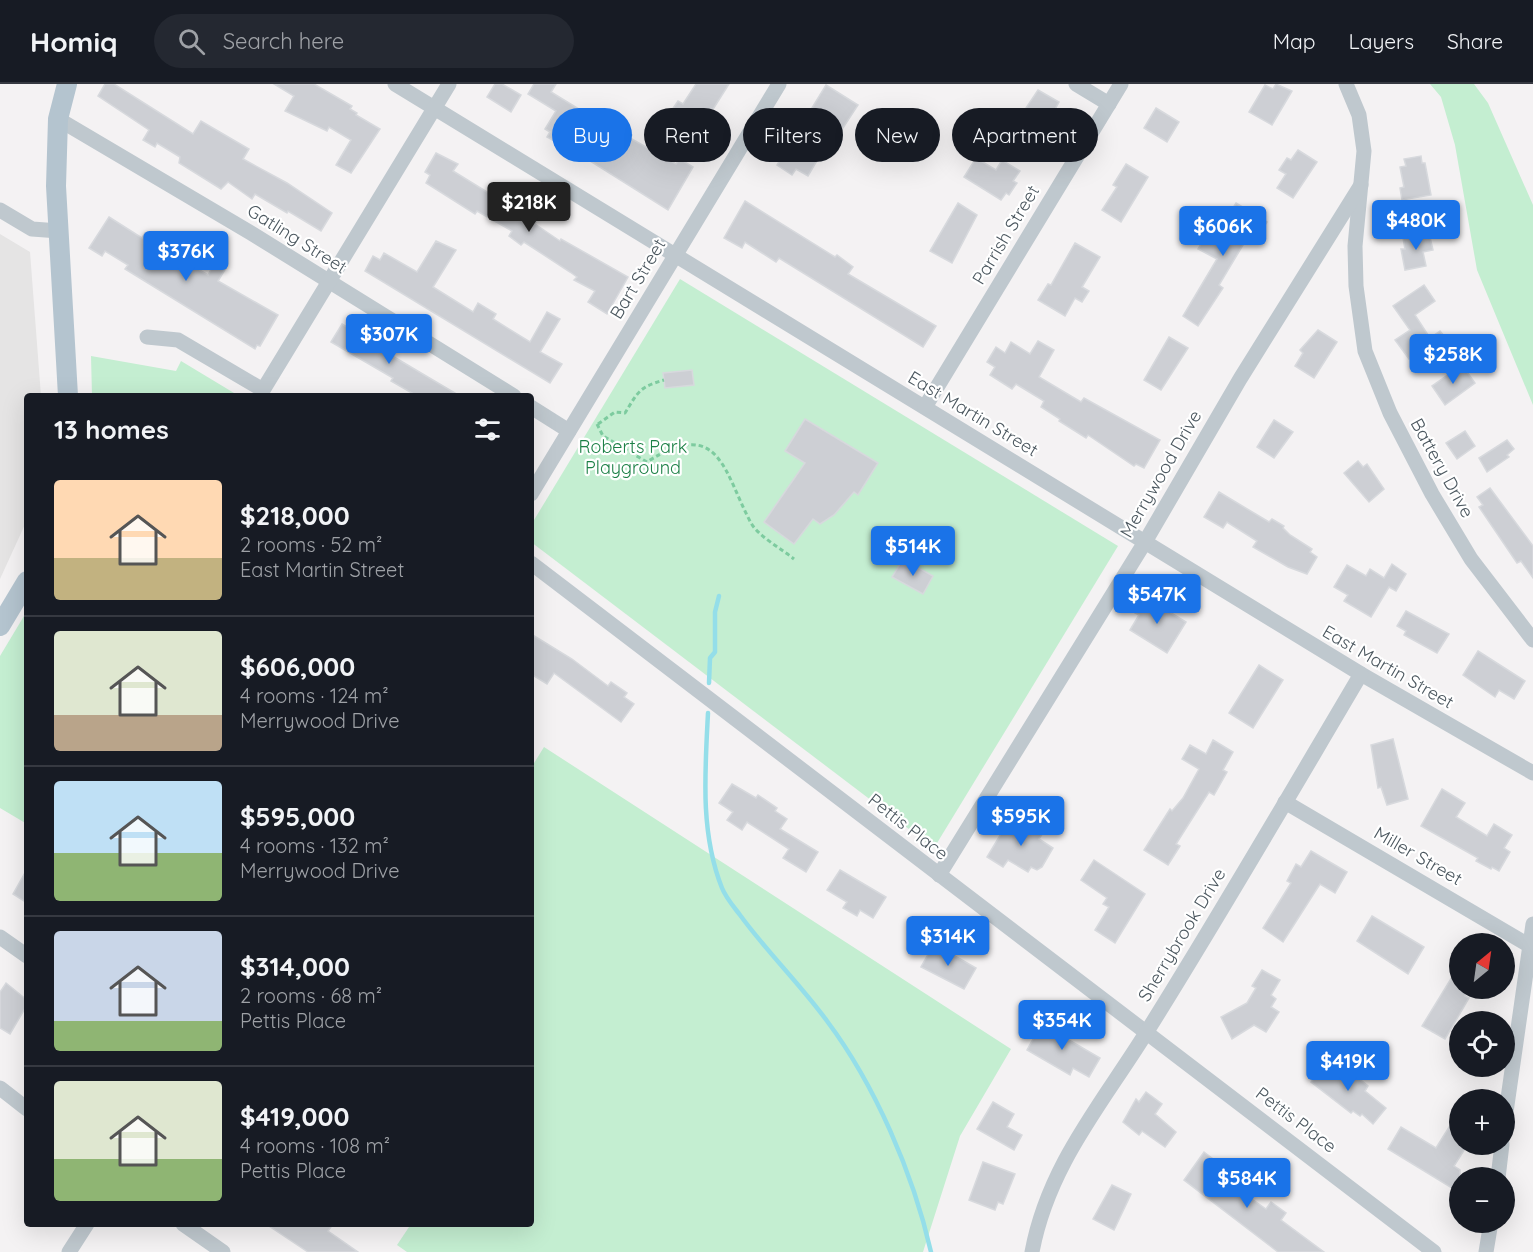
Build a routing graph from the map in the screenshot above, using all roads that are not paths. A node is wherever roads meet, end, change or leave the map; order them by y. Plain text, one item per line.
1 (67, 84) edge
2 (395, 84) edge
3 (449, 84) edge
4 (779, 84) edge
5 (1076, 84) edge
6 (1121, 84) edge
7 (1346, 84) edge
8 (1108, 104) junction
9 (434, 108) junction
10 (58, 119) junction
11 (1361, 185) junction
12 (0, 210) edge
13 (59, 231) junction
14 (676, 254) junction
15 (329, 282) junction
16 (147, 337) dead end
17 (68, 393) edge
18 (508, 393) edge
19 (925, 407) junction
20 (534, 409) edge
21 (570, 431) junction
22 (534, 489) edge
23 (1145, 542) junction
24 (534, 565) edge
25 (24, 587) edge
26 (0, 626) edge
27 (1533, 640) edge
28 (1361, 675) junction
29 (1533, 773) edge
30 (1285, 802) junction
31 (939, 875) junction
32 (1533, 924) edge
33 (0, 937) edge
34 (1530, 946) junction
35 (24, 954) edge
36 (1146, 1033) junction
37 (0, 1088) edge
38 (1509, 1089) edge
39 (24, 1107) edge
40 (85, 1227) edge
41 (187, 1227) edge
42 (1489, 1233) edge
43 (69, 1252) edge
44 (223, 1252) edge
45 (1032, 1252) edge
46 (1434, 1252) edge
47 (1486, 1252) edge

1 - 10 main road
2 - 9 street, East Martin Street
3 - 9 street
4 - 14 street, Bart Street
5 - 8 street
6 - 8 street, Parrish Street
7 - 11 street, Battery Drive
8 - 19 street, Parrish Street
9 - 14 street, East Martin Street
9 - 15 street
10 - 13 main road
10 - 15 street, Gatling Street
11 - 23 street, Merrywood Drive
11 - 27 street, Battery Drive
12 - 13 street
13 - 17 main road
14 - 19 street, East Martin Street
14 - 21 street, Bart Street
15 - 16 street
15 - 18 street, Gatling Street
19 - 23 street, East Martin Street
20 - 21 street
21 - 22 street, Bart Street
23 - 28 street, East Martin Street
23 - 31 street, Merrywood Drive
24 - 31 street, Pettis Place
25 - 26 main road
28 - 29 street, East Martin Street
28 - 30 street, Sherrybrook Drive
30 - 34 street, Miller Street
30 - 36 street, Sherrybrook Drive
31 - 36 street, Pettis Place
32 - 34 street
33 - 35 street
34 - 38 street
36 - 45 street, Sherrybrook Drive
36 - 46 street, Pettis Place
37 - 39 street
40 - 43 street
41 - 44 street
42 - 47 street

